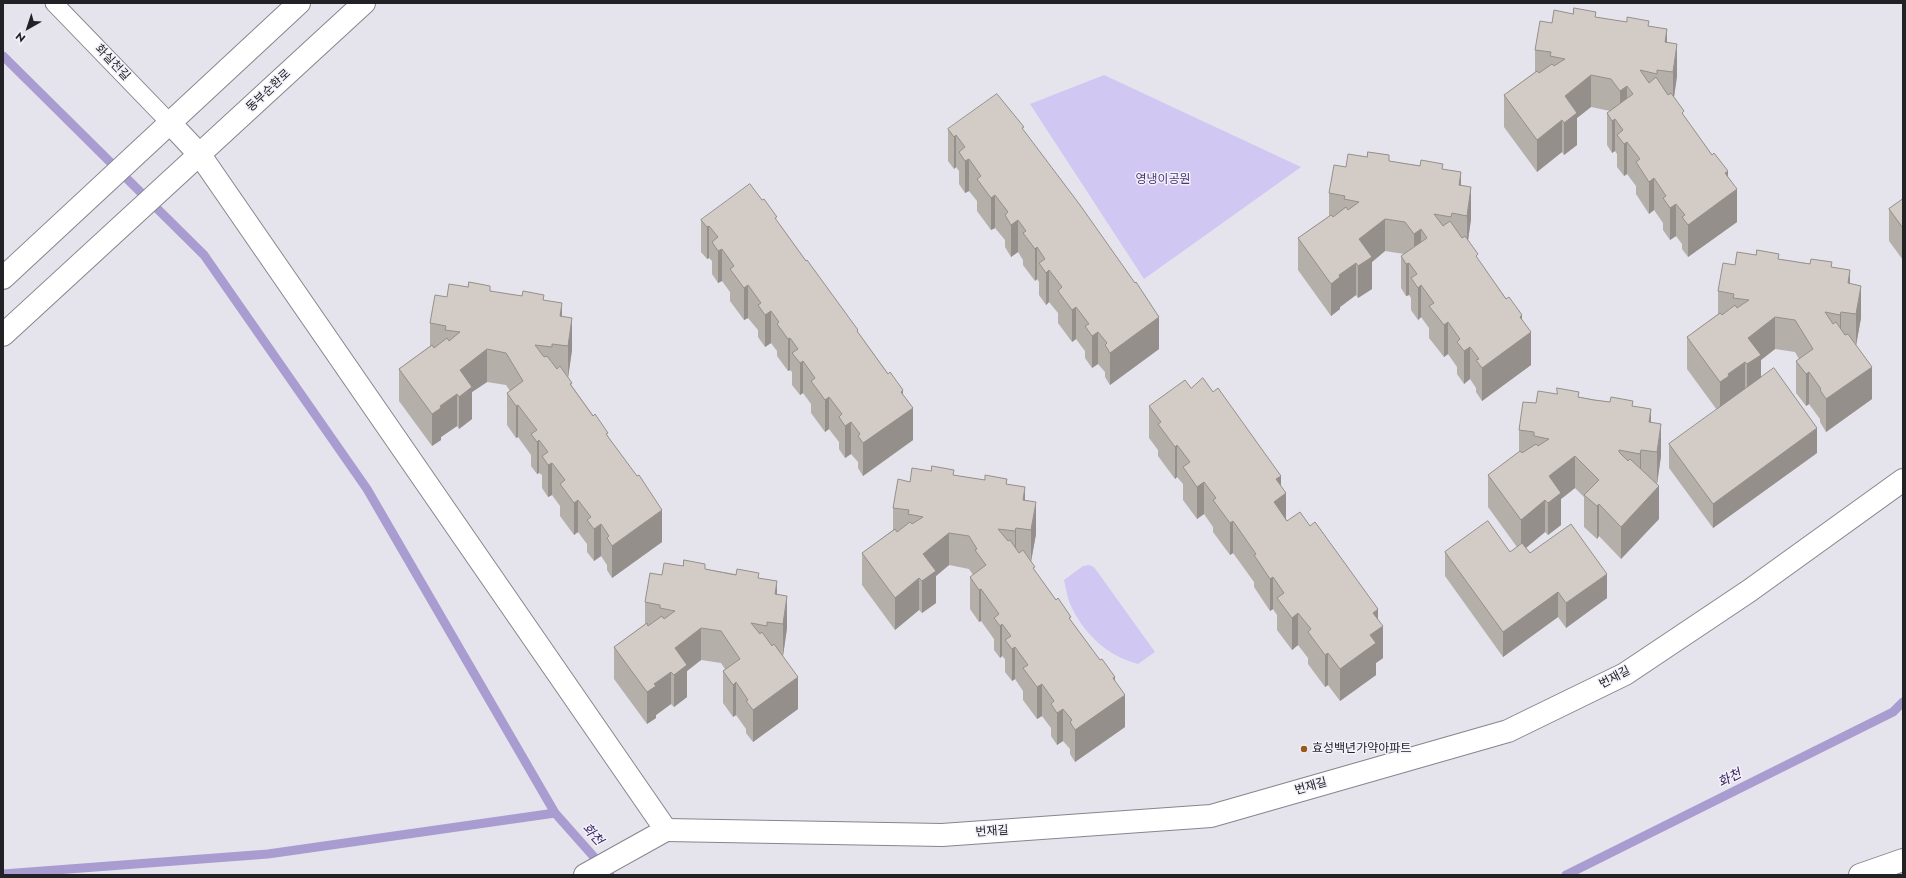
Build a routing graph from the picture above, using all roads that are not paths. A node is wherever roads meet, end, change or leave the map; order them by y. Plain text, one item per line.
1 (54, 3) edge
2 (299, 3) edge
3 (364, 3) edge
4 (170, 123) junction
5 (200, 155) junction
6 (3, 278) edge
7 (3, 334) edge
8 (1903, 480) edge
9 (666, 830) junction
10 (1903, 860) edge
11 (585, 875) edge
12 (1860, 875) edge

1 - 4 lane, 화실천길
2 - 4 street
3 - 5 street, 동부순환로
4 - 5 street
4 - 6 street
5 - 7 street, 동부순환로
5 - 9 street
8 - 9 street, 번재길
9 - 11 street, 번재길
10 - 12 street

